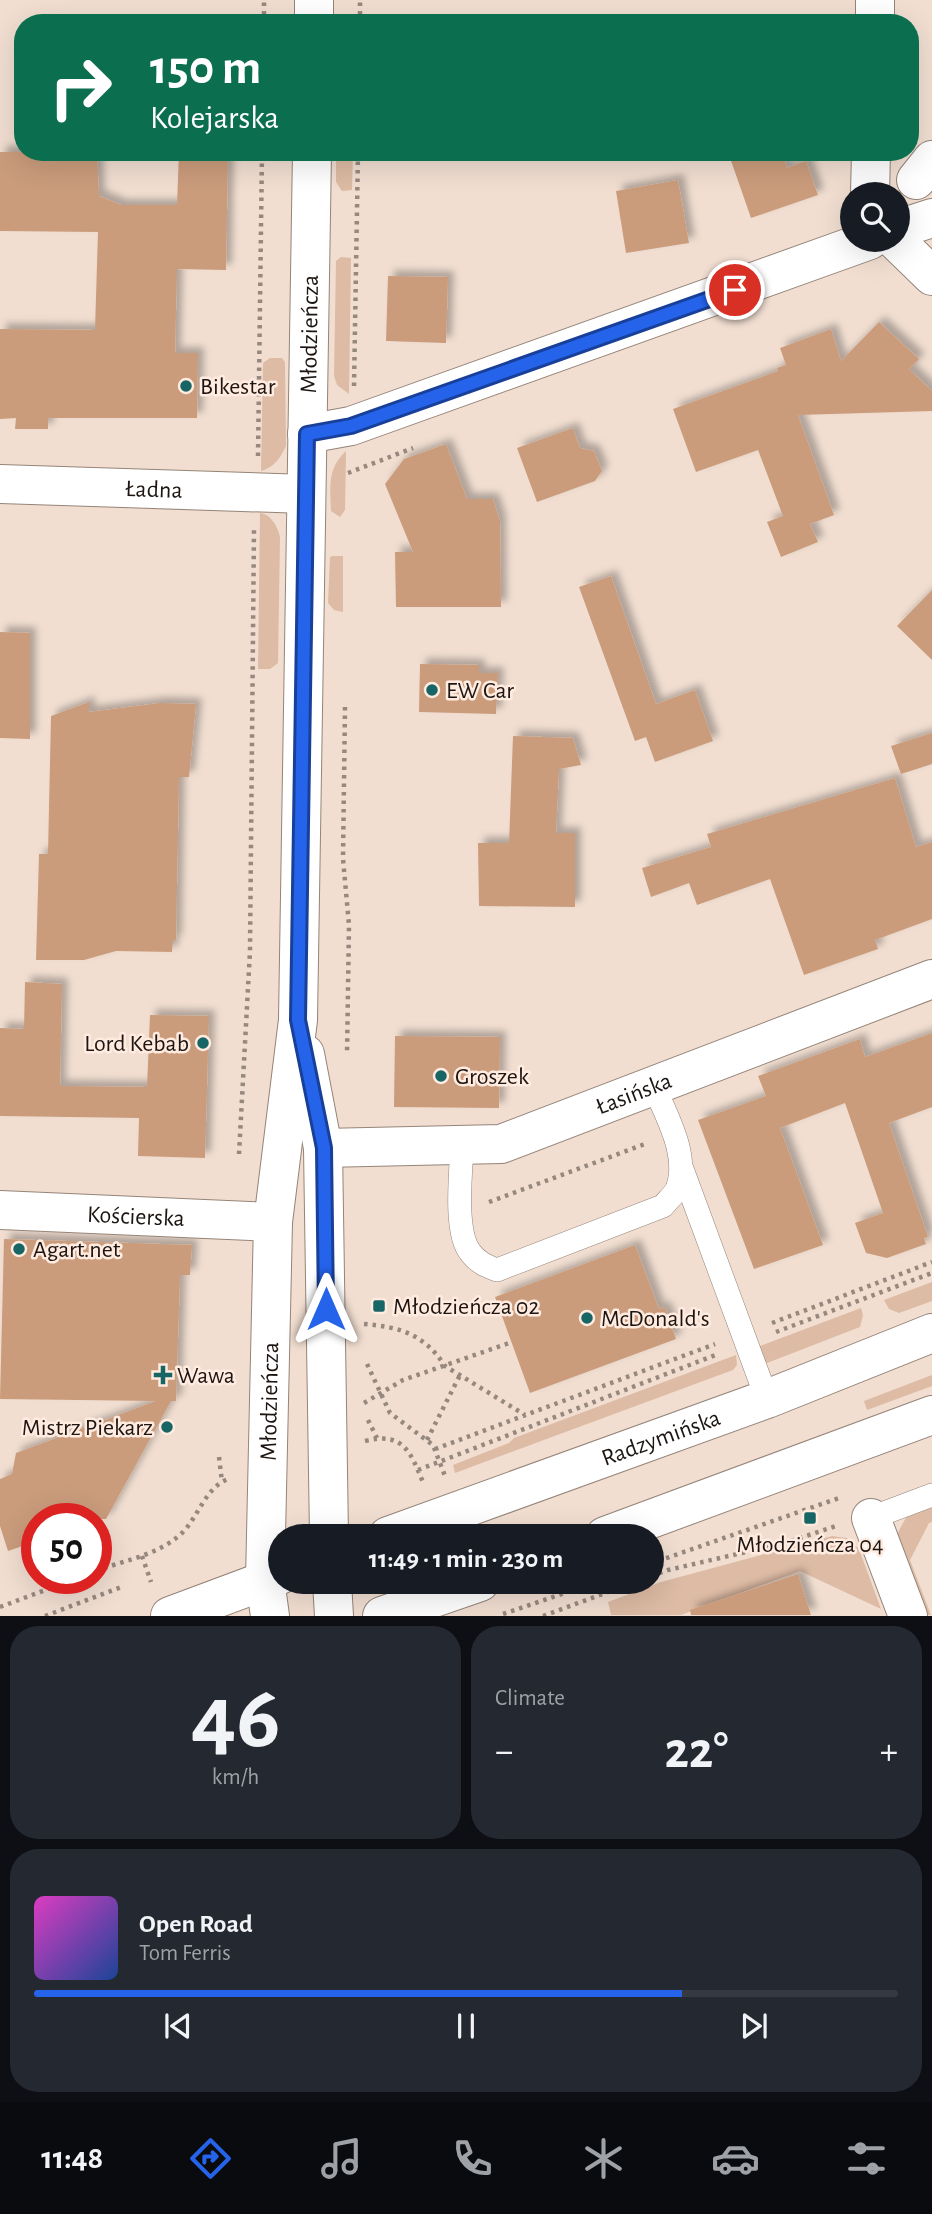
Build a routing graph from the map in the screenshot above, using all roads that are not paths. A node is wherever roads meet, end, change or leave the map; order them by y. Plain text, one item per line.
1 (312, 161) edge
2 (871, 161) edge
3 (870, 182) edge
4 (932, 218) edge
5 (910, 225) edge
6 (840, 251) edge
7 (907, 252) edge
8 (932, 276) edge
9 (307, 434) junction
10 (0, 484) edge
11 (306, 494) junction
12 (932, 979) edge
13 (298, 1020) junction
14 (654, 1086) junction
15 (462, 1146) junction
16 (324, 1148) junction
17 (680, 1164) junction
18 (0, 1210) edge
19 (273, 1222) junction
20 (932, 1333) edge
21 (767, 1399) junction
22 (932, 1415) edge
23 (932, 1495) edge
24 (861, 1506) joint
25 (272, 1524) edge
26 (329, 1524) edge
27 (421, 1524) edge
28 (637, 1524) edge
29 (268, 1590) edge
30 (333, 1594) edge
31 (445, 1594) edge
32 (162, 1603) edge
33 (334, 1615) edge
34 (382, 1615) edge
35 (908, 1615) edge

1 - 9 main road, Młodzieńcza
2 - 3 main road
4 - 5 main road
6 - 9 main road
7 - 8 main road
9 - 11 main road, Młodzieńcza
10 - 11 main road, Ładna
11 - 13 main road, Młodzieńcza
12 - 14 main road, Łasińska
13 - 16 main road, Młodzieńcza
13 - 19 main road, Młodzieńcza
14 - 15 main road, Łasińska
14 - 17 lane
15 - 16 main road, Łasińska
15 - 17 lane
16 - 26 main road, Młodzieńcza
17 - 21 lane
18 - 19 main road, Kościerska
19 - 25 main road, Młodzieńcza
20 - 21 main road, Radzymińska
21 - 27 main road, Radzymińska
22 - 28 main road
23 - 24 lane
24 - 35 main road
29 - 32 main road
30 - 33 main road
31 - 34 main road

